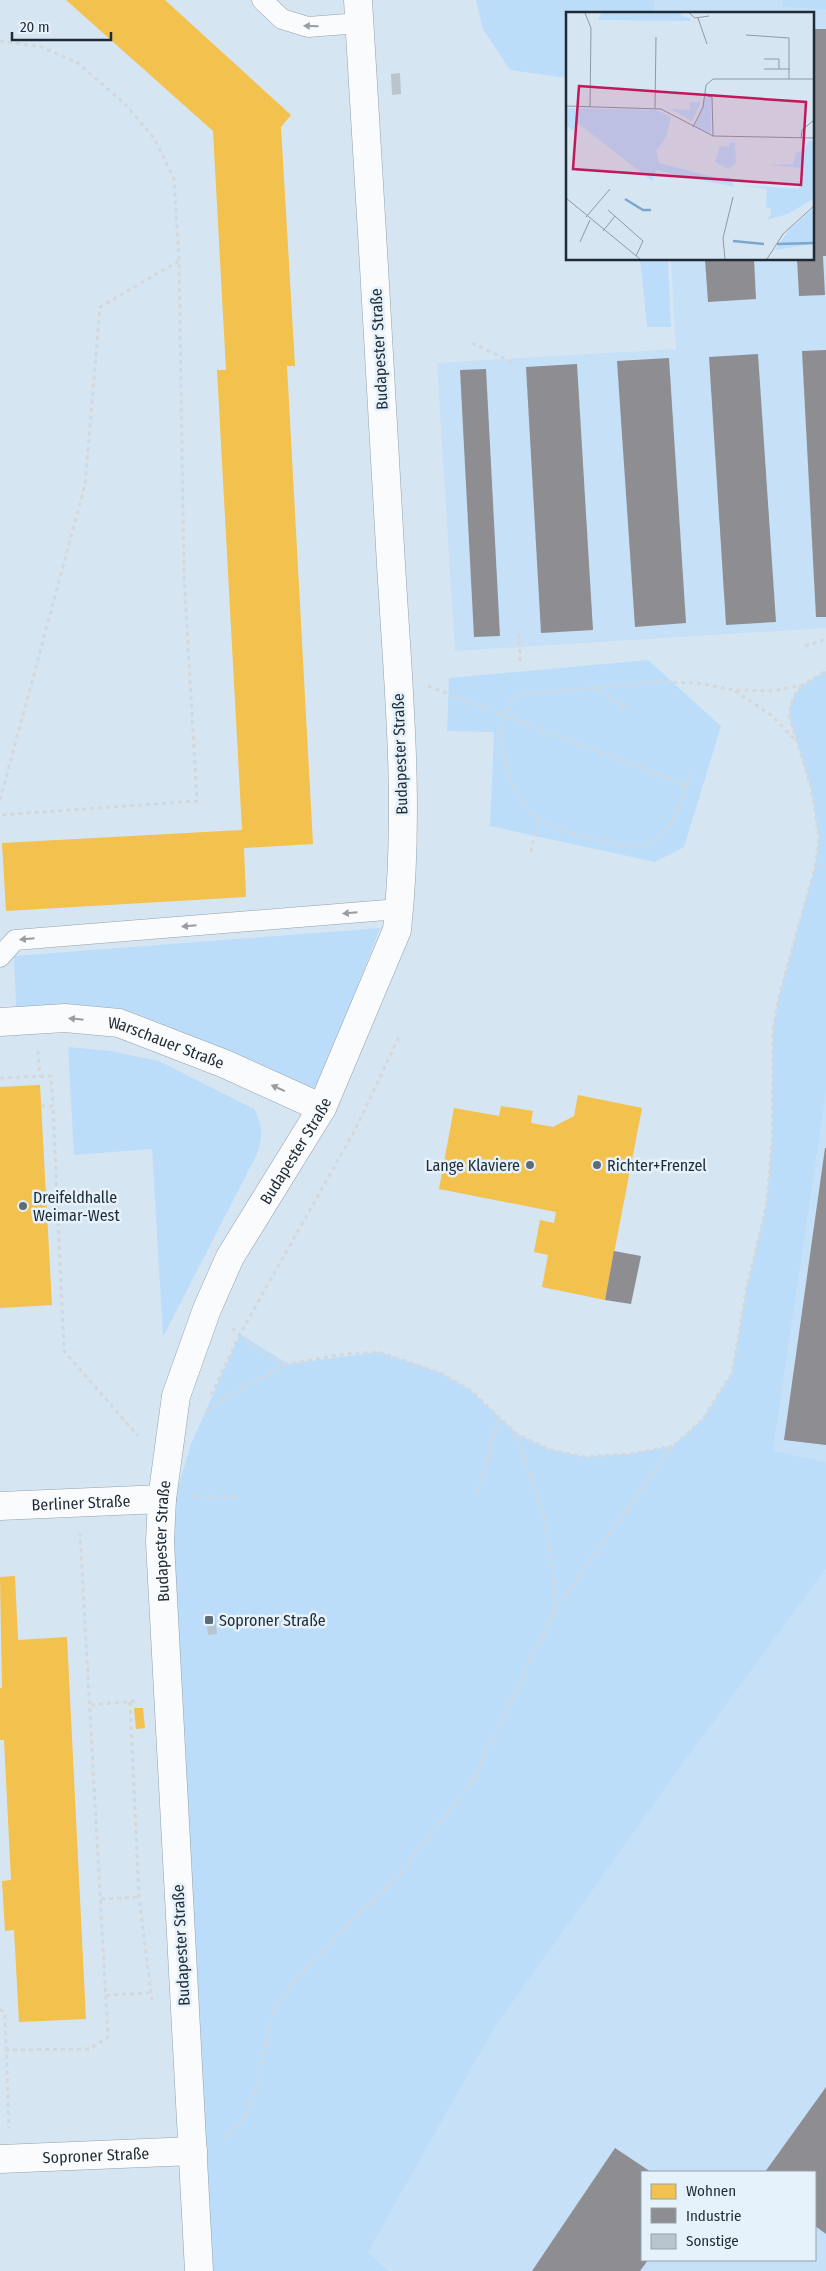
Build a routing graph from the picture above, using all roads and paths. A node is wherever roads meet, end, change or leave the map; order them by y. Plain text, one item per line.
1 (262, 0) edge
2 (359, 12) edge
3 (0, 40) edge
4 (179, 260) junction
5 (472, 343) dead end
6 (512, 362) dead end
7 (519, 633) dead end
8 (826, 639) edge
9 (805, 646) dead end
10 (520, 662) dead end
11 (826, 671) edge
12 (803, 685) junction
13 (433, 686) dead end
14 (594, 688) junction
15 (734, 690) junction
16 (625, 707) dead end
17 (503, 715) junction
18 (795, 739) junction
19 (691, 771) dead end
20 (686, 785) junction
21 (0, 800) edge
22 (0, 815) edge
23 (538, 818) junction
24 (532, 852) dead end
25 (399, 909) junction
26 (0, 957) edge
27 (0, 1022) edge
28 (399, 1037) dead end
29 (38, 1047) dead end
30 (40, 1077) junction
31 (0, 1078) edge
32 (41, 1106) dead end
33 (53, 1106) junction
34 (322, 1108) junction
35 (119, 1216) dead end
36 (58, 1219) junction
37 (206, 1309) junction
38 (240, 1334) junction
39 (288, 1364) junction
40 (499, 1417) junction
41 (514, 1431) junction
42 (168, 1442) junction
43 (673, 1446) junction
44 (478, 1491) dead end
45 (162, 1497) junction
46 (237, 1497) dead end
47 (79, 1502) junction
48 (0, 1506) edge
49 (555, 1610) junction
50 (167, 1699) junction
51 (130, 1702) junction
52 (91, 1705) junction
53 (139, 1897) junction
54 (101, 1899) junction
55 (149, 1992) junction
56 (106, 1994) junction
57 (0, 2009) edge
58 (154, 2009) dead end
59 (5, 2050) junction
60 (193, 2151) junction
61 (5, 2159) edge
62 (200, 2271) edge

2 -> 1 lane, Budapester Straße
2 - 25 street, Budapester Straße
3 - 4 path
4 - 21 path
4 - 22 path
5 - 6 path
7 - 10 path
8 - 9 path
11 - 12 path
12 - 15 path
12 - 18 path
13 - 17 path
14 - 15 path
14 - 16 path
14 - 17 path
15 - 18 path
17 - 20 path
17 - 23 path
18 - 43 path
19 - 20 path
20 - 23 path
23 - 24 path
25 -> 26 lane
25 - 34 street, Budapester Straße
34 -> 27 street, Warschauer Straße
28 - 38 path
29 - 30 path
30 - 31 path
30 - 33 path
32 - 33 path
33 - 36 path
34 - 37 street, Budapester Straße
35 - 36 path
36 - 42 path
37 - 38 path
37 - 42 street, Budapester Straße
38 - 39 path
38 - 39 path
39 - 40 path
40 - 41 path
40 - 44 path
41 - 43 path
41 - 49 path
42 - 45 street, Budapester Straße
43 - 49 path
45 - 46 path
45 - 47 street, Berliner Straße
45 - 50 street, Budapester Straße
47 - 48 street, Berliner Straße
47 - 52 path
49 - 60 path
50 - 51 path
50 - 60 street, Budapester Straße
51 - 52 path
51 - 53 path
52 - 54 path
53 - 54 path
53 - 55 path
54 - 56 path
55 - 56 path
55 - 58 path
56 - 59 path
57 - 59 path
59 - 61 path
60 - 61 street, Soproner Straße
60 - 62 street, Budapester Straße

